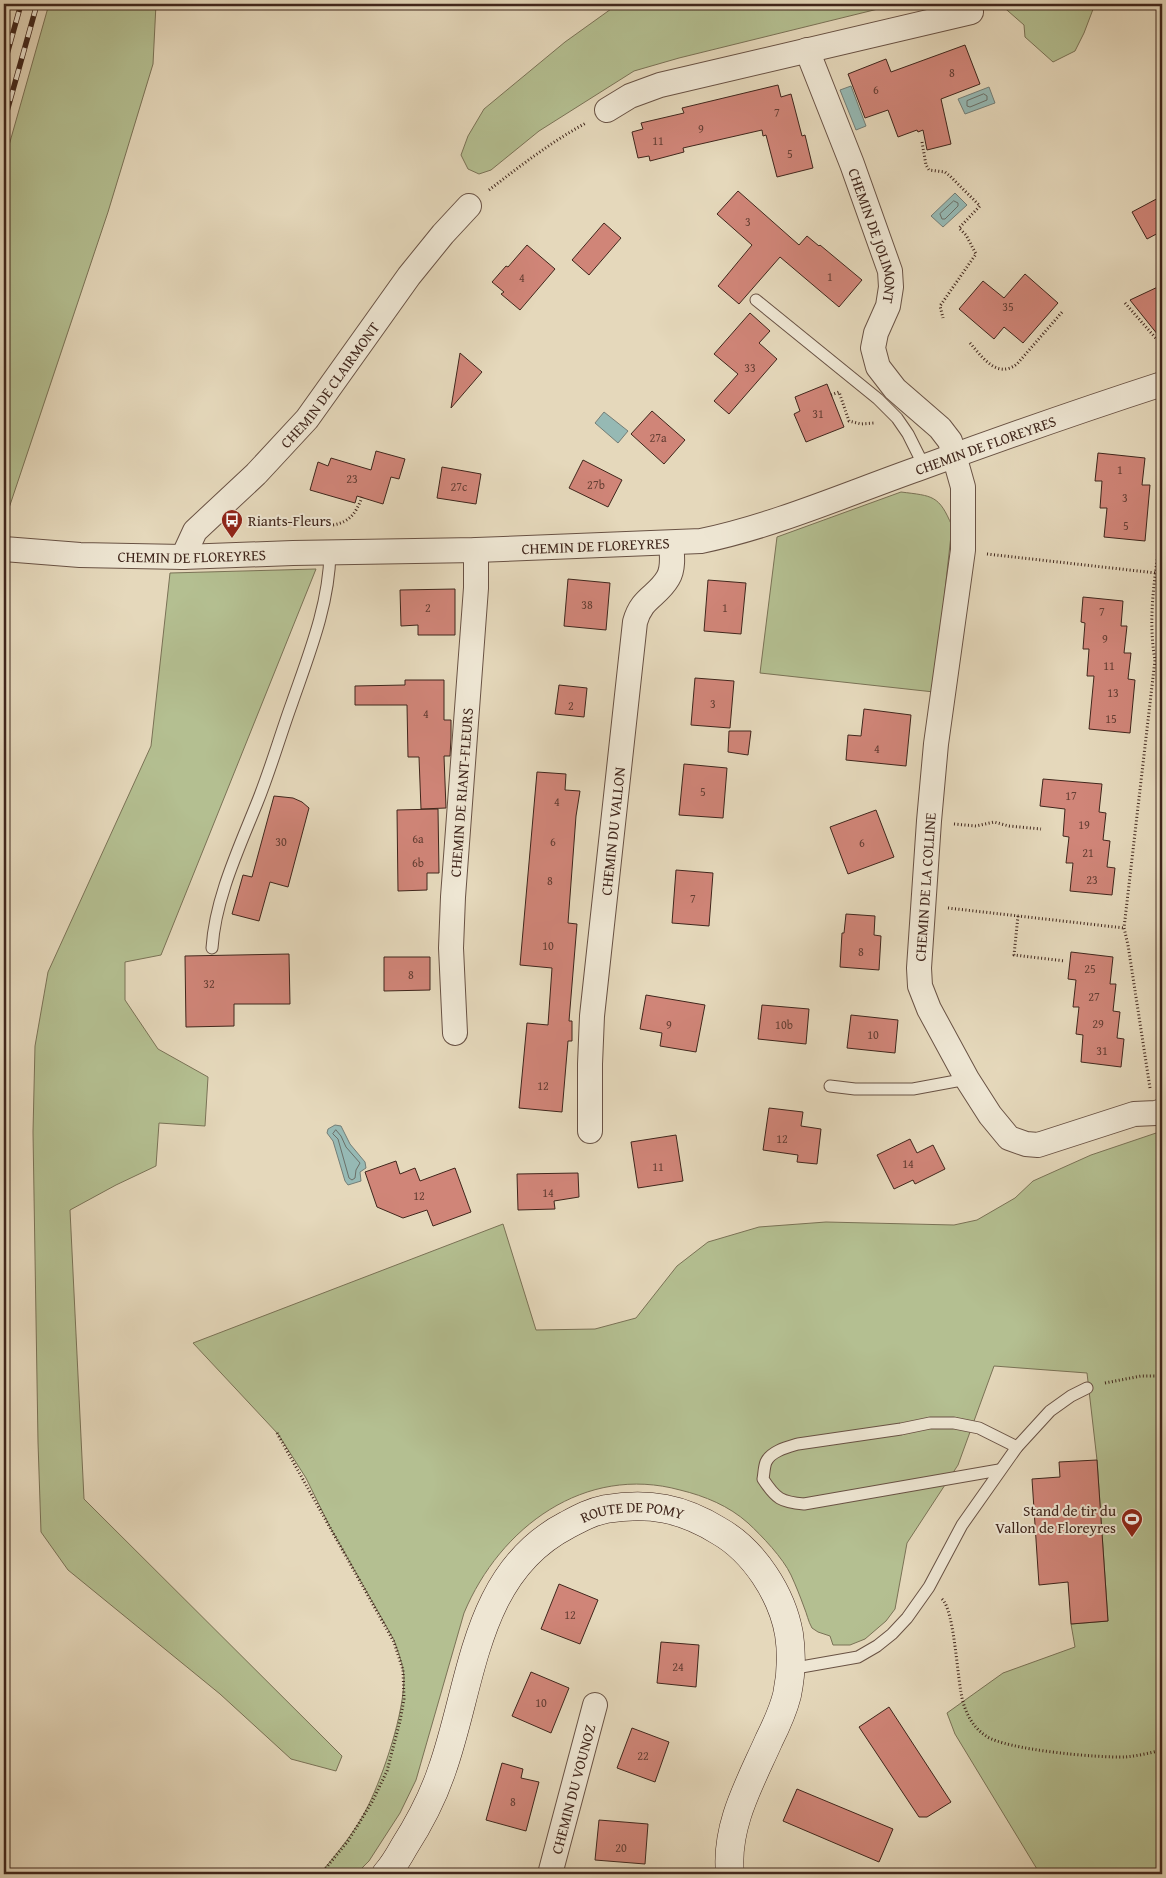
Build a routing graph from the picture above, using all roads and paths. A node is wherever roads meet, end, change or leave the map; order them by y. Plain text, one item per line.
1 (972, 12) dead end
2 (807, 50) junction
3 (607, 110) joint
4 (922, 142) dead end
5 (469, 206) joint
6 (756, 300) dead end
7 (1125, 304) dead end
8 (1063, 310) dead end
9 (943, 318) dead end
10 (1162, 342) edge
11 (970, 343) dead end
12 (1162, 384) edge
13 (831, 395) dead end
14 (904, 429) junction
15 (954, 456) junction
16 (924, 466) junction
17 (362, 497) dead end
18 (330, 526) dead end
19 (1162, 526) edge
20 (671, 543) junction
21 (4, 549) edge
22 (476, 550) junction
23 (963, 550) junction
24 (330, 553) junction
25 (183, 557) junction
26 (1156, 573) junction
27 (929, 821) junction
28 (1041, 829) dead end
29 (924, 905) junction
30 (1018, 916) junction
31 (1124, 928) junction
32 (212, 948) dead end
33 (1065, 961) dead end
34 (455, 1033) dead end
35 (967, 1078) junction
36 (830, 1086) dead end
37 (1159, 1112) edge
38 (590, 1131) dead end
39 (1162, 1376) edge
40 (1088, 1388) joint
41 (277, 1433) dead end
42 (1017, 1447) junction
43 (999, 1470) junction
44 (929, 1587) junction
45 (790, 1668) junction
46 (595, 1706) dead end
47 (1162, 1750) edge
48 (320, 1874) edge
49 (386, 1874) edge
50 (550, 1874) edge
51 (730, 1874) edge

1 - 2 street
2 - 3 street
2 - 15 street, CHEMIN DE JOLIMONT
3 - 5 path
4 - 9 path
5 - 25 street, CHEMIN DE CLAIRMONT
6 - 14 lane
7 - 10 path
8 - 11 path
12 - 15 street, CHEMIN DE FLOREYRES
13 - 14 path
14 - 16 lane
15 - 16 street, CHEMIN DE FLOREYRES
15 - 23 street, CHEMIN DE LA COLLINE
16 - 20 street, CHEMIN DE FLOREYRES
17 - 18 path
19 - 26 path
20 - 22 street, CHEMIN DE FLOREYRES
20 - 38 street, CHEMIN DU VALLON
21 - 25 street, CHEMIN DE FLOREYRES
22 - 24 street, CHEMIN DE FLOREYRES
22 - 34 street, CHEMIN DE RIANT-FLEURS
23 - 26 path
23 - 27 street, CHEMIN DE LA COLLINE
24 - 25 street, CHEMIN DE FLOREYRES
24 - 32 lane
26 - 31 path
27 - 28 path
27 - 29 street, CHEMIN DE LA COLLINE
29 - 30 path
29 - 35 street, CHEMIN DE LA COLLINE
30 - 31 path
30 - 33 path
31 - 37 path
35 - 36 lane
35 - 37 street, CHEMIN DE LA COLLINE
39 - 40 path
40 - 42 lane
41 - 48 path
42 - 43 lane
42 - 43 lane
43 - 44 lane
44 - 45 lane
44 - 47 path
45 - 49 main road, ROUTE DE POMY
45 - 51 main road, ROUTE DE POMY
46 - 50 street, CHEMIN DU VOUNOZ

